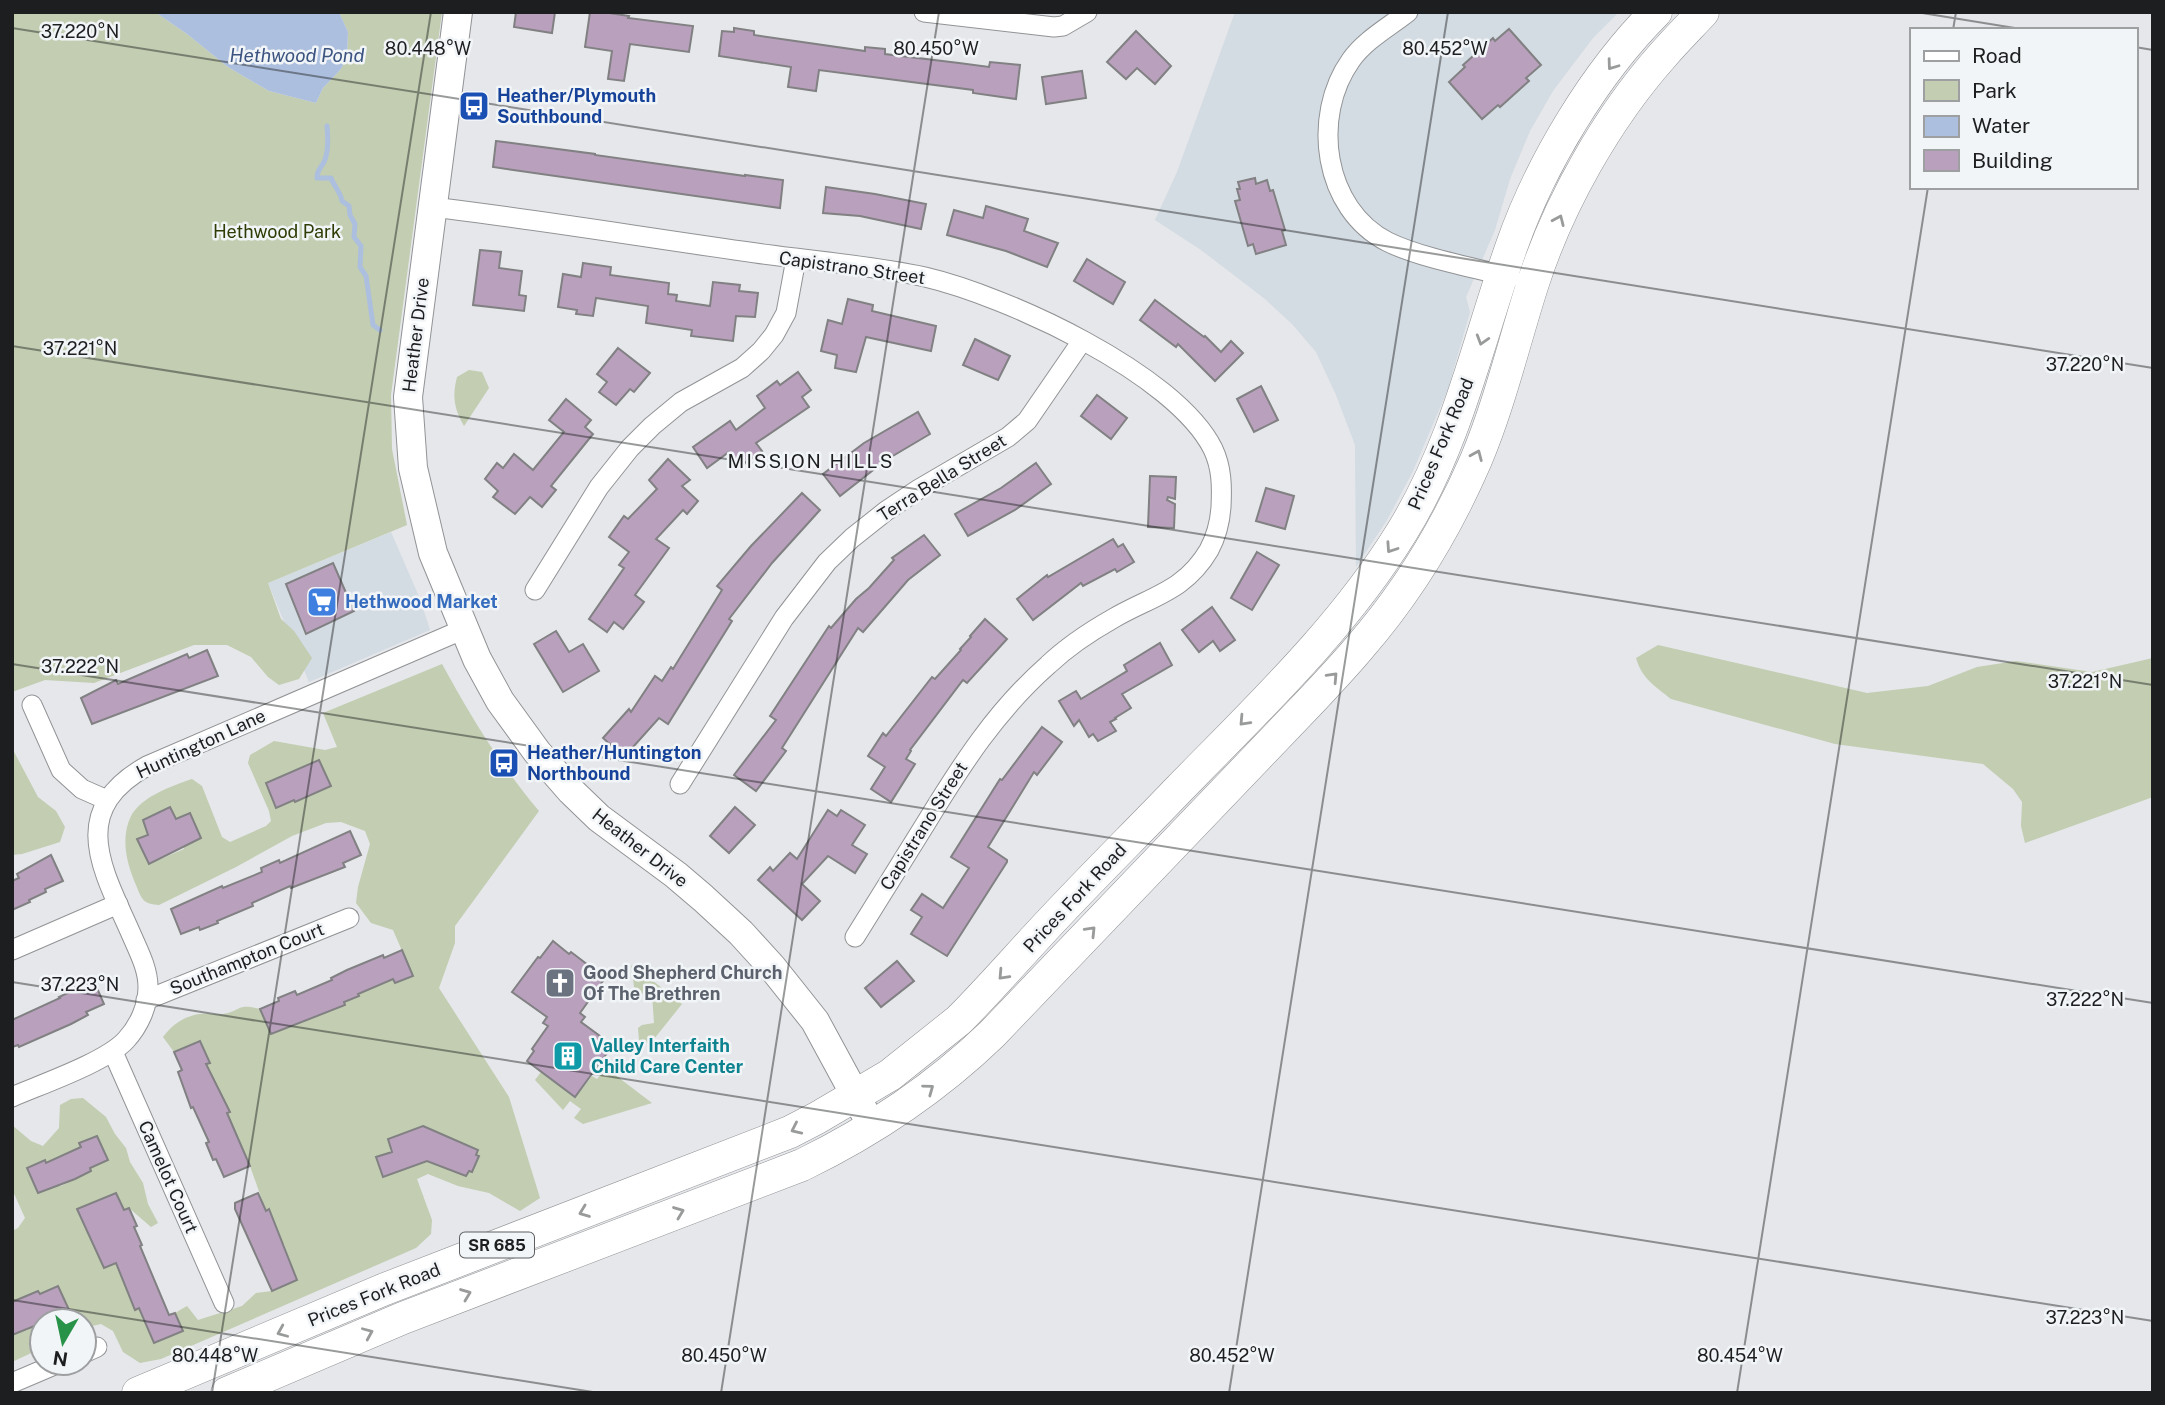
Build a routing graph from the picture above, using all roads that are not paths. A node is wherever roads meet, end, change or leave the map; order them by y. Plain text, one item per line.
1 (458, 12) edge
2 (924, 12) edge
3 (1087, 12) edge
4 (1408, 12) edge
5 (1656, 12) edge
6 (1703, 12) edge
7 (432, 207) junction
8 (796, 259) junction
9 (1502, 275) junction
10 (1533, 283) junction
11 (1082, 341) junction
12 (535, 590) dead end
13 (464, 629) junction
14 (32, 705) dead end
15 (680, 785) dead end
16 (107, 800) junction
17 (118, 904) junction
18 (348, 918) dead end
19 (855, 937) dead end
20 (12, 950) edge
21 (146, 1000) junction
22 (113, 1052) junction
23 (12, 1097) edge
24 (856, 1097) junction
25 (872, 1126) junction
26 (224, 1303) dead end
27 (138, 1393) edge
28 (227, 1393) edge

1 - 7 street, Heather Drive
2 - 3 street
4 - 9 street
5 -> 9 main road, Prices Fork Road
10 -> 6 main road, Prices Fork Road
7 - 8 street, Capistrano Street
7 - 13 street, Heather Drive
8 - 11 street, Capistrano Street
8 - 12 street
9 - 10 street
9 -> 24 main road, Prices Fork Road
25 -> 10 main road, Prices Fork Road
11 - 15 street, Terra Bella Street
11 - 19 street, Capistrano Street
13 - 16 street, Huntington Lane
13 - 24 street, Heather Drive
14 - 16 street
16 - 17 street
17 - 20 street
17 - 21 street
18 - 21 street, Southampton Court
21 - 22 street
22 - 23 street
22 - 26 street, Camelot Court
24 - 25 street, Heather Drive
24 -> 27 main road, Prices Fork Road / SR 685
28 -> 25 main road, Prices Fork Road / SR 685

